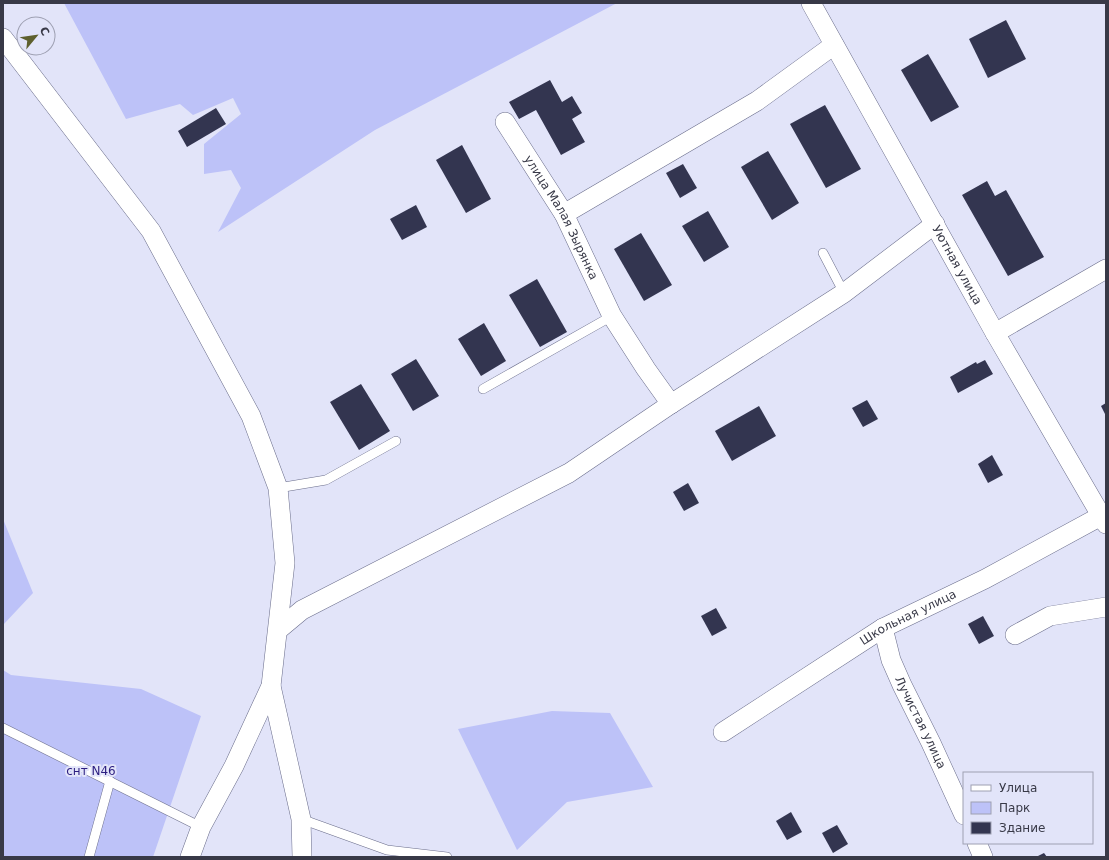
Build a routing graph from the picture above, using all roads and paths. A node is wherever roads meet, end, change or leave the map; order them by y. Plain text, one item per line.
1 (811, 3) edge
2 (3, 38) edge
3 (834, 45) junction
4 (505, 122) dead end
5 (564, 214) junction
6 (935, 224) junction
7 (823, 253) dead end
8 (1106, 269) edge
9 (844, 293) junction
10 (612, 316) junction
11 (995, 333) junction
12 (483, 389) dead end
13 (671, 404) junction
14 (396, 441) dead end
15 (278, 488) junction
16 (1104, 520) edge
17 (1106, 607) edge
18 (883, 628) junction
19 (278, 630) junction
20 (1015, 635) dead end
21 (271, 686) junction
22 (3, 728) edge
23 (723, 732) dead end
24 (110, 782) junction
25 (963, 813) edge
26 (301, 819) junction
27 (201, 827) junction
28 (977, 844) edge
29 (89, 857) edge
30 (190, 857) edge
31 (302, 857) edge
32 (448, 857) edge
33 (983, 857) edge

1 - 3 street, Уютная улица
2 - 15 street
3 - 5 street
3 - 6 street, Уютная улица
4 - 5 street, улица Малая Зырянка
5 - 10 street, улица Малая Зырянка
6 - 9 street
6 - 11 street, Уютная улица
7 - 9 lane
8 - 11 street
9 - 13 street
10 - 12 lane
10 - 13 street, улица Малая Зырянка
11 - 16 street, Уютная улица
13 - 19 street
14 - 15 lane
15 - 19 street
16 - 18 street, Школьная улица
17 - 20 street
18 - 23 street, Школьная улица
18 - 25 street, Лучистая улица
19 - 21 street
21 - 26 street
21 - 27 street
22 - 24 lane
24 - 27 lane
24 - 29 lane
26 - 31 street
26 - 32 lane
27 - 30 street
28 - 33 street

